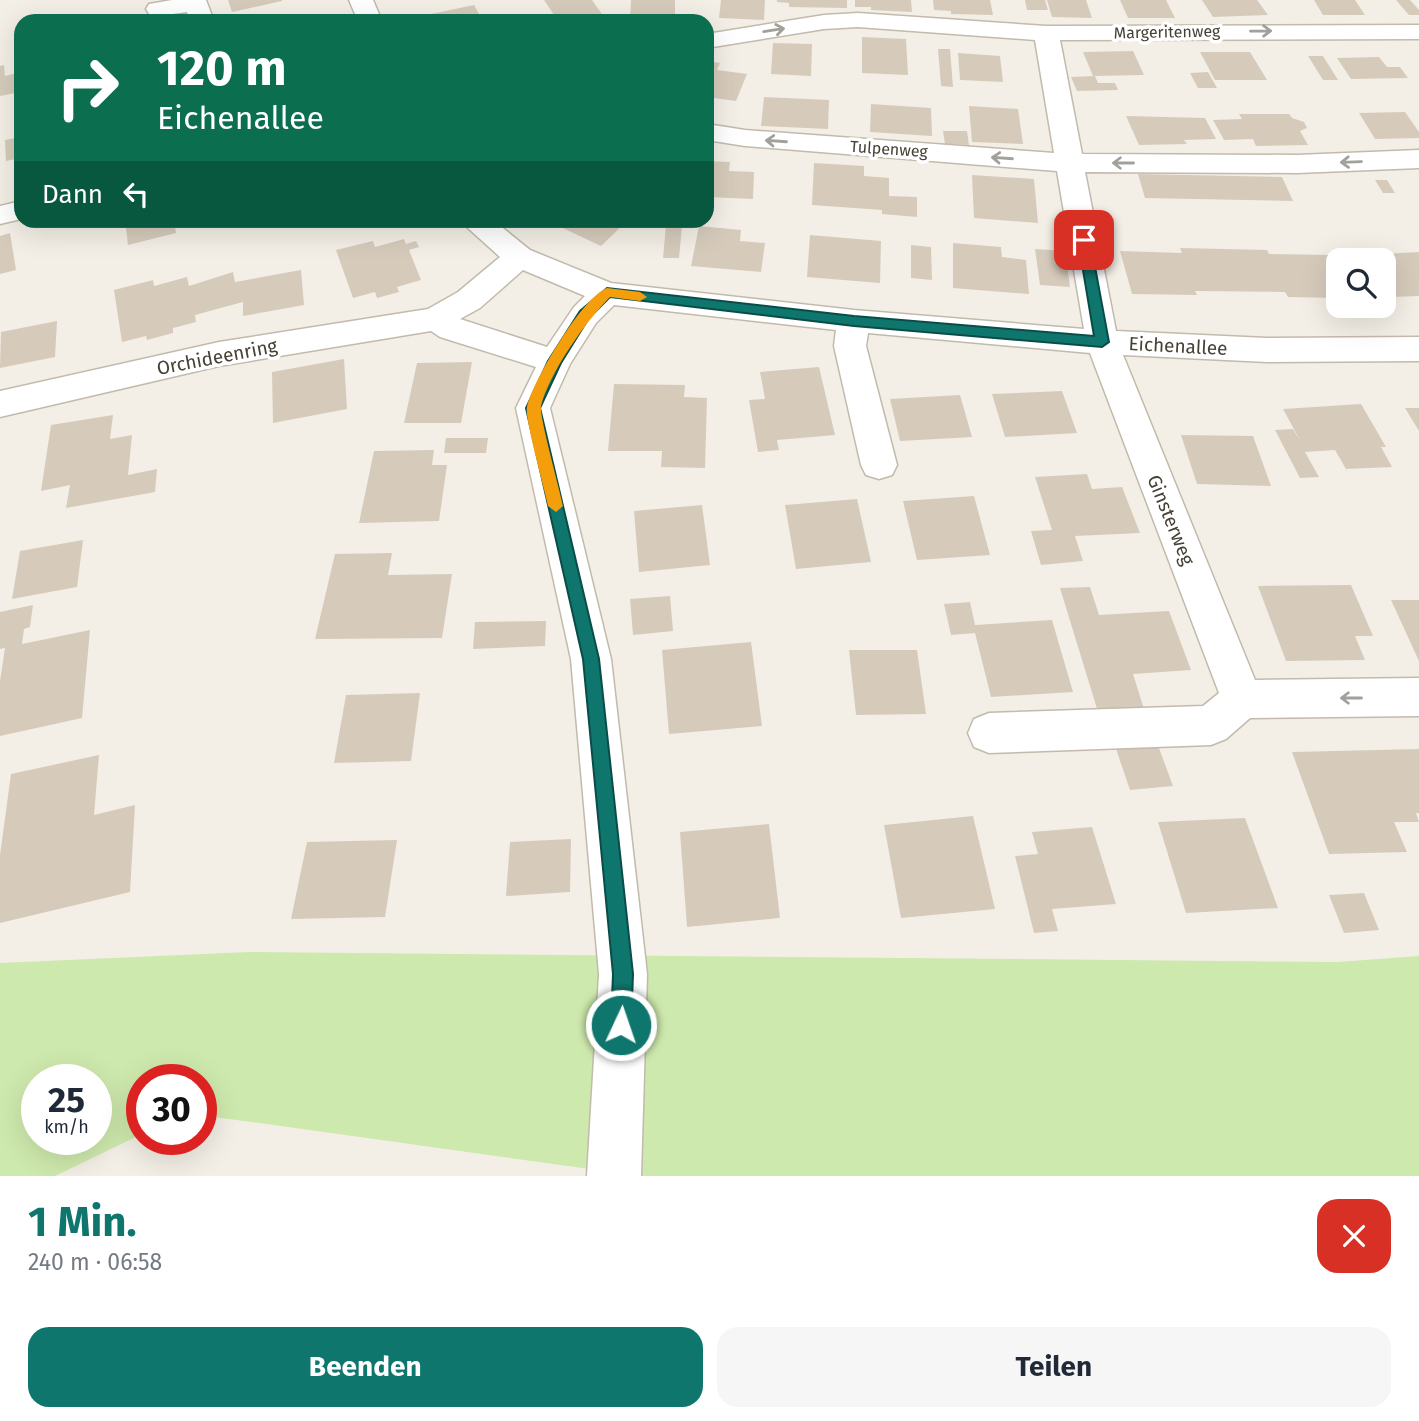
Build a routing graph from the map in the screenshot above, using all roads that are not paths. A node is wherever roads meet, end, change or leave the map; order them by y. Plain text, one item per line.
1 (158, 9) dead end
2 (200, 14) edge
3 (1027, 24) junction
4 (1418, 31) edge
5 (714, 40) edge
6 (714, 133) edge
7 (1419, 159) edge
8 (1070, 163) junction
9 (483, 228) edge
10 (519, 257) junction
11 (607, 293) junction
12 (436, 319) junction
13 (854, 321) junction
14 (1102, 342) junction
15 (1419, 349) edge
16 (555, 361) junction
17 (0, 404) edge
18 (879, 465) dead end
19 (1419, 697) edge
20 (1242, 699) junction
21 (989, 733) dead end
22 (614, 1176) edge

1 - 2 street
3 -> 4 street, Margeritenweg
5 -> 3 street
3 - 8 street
8 -> 6 street, Tulpenweg
7 -> 8 street
8 - 14 street
9 - 10 street, Eichenallee
10 - 11 street, Eichenallee
10 - 12 street, Orchideenring
11 - 13 street, Eichenallee
11 - 16 street
12 - 16 street
12 - 17 street, Orchideenring
13 - 14 street, Eichenallee
13 - 18 street
14 - 15 street, Eichenallee
14 - 20 street, Ginsterweg
16 - 22 street
19 -> 20 street
20 - 21 street

